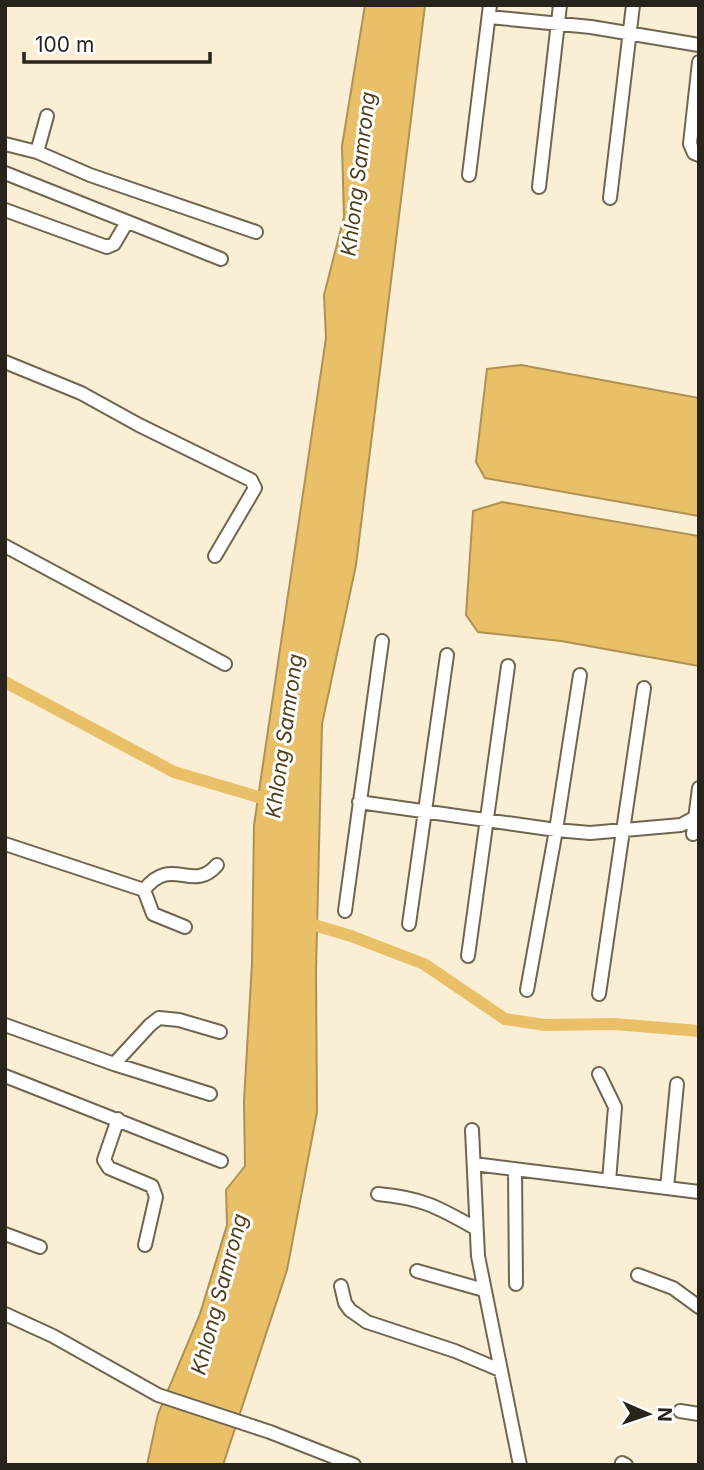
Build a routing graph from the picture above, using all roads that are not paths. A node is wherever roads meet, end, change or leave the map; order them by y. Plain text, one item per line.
1 (560, 5) edge
2 (633, 5) edge
3 (489, 11) edge
4 (558, 24) junction
5 (630, 33) junction
6 (699, 45) edge
7 (699, 62) edge
8 (47, 116) dead end
9 (5, 144) edge
10 (37, 152) junction
11 (699, 155) edge
12 (5, 173) edge
13 (469, 175) dead end
14 (539, 187) dead end
15 (610, 198) dead end
16 (5, 210) edge
17 (127, 222) junction
18 (256, 232) dead end
19 (221, 259) dead end
20 (5, 362) edge
21 (5, 546) edge
22 (215, 556) dead end
23 (382, 641) dead end
24 (447, 655) dead end
25 (225, 664) dead end
26 (508, 666) dead end
27 (579, 675) dead end
28 (644, 688) dead end
29 (699, 788) edge
30 (359, 802) junction
31 (424, 810) junction
32 (696, 818) edge
33 (486, 820) junction
34 (681, 825) junction
35 (622, 829) junction
36 (556, 830) junction
37 (696, 835) edge
38 (5, 844) edge
39 (217, 865) dead end
40 (144, 890) junction
41 (345, 911) dead end
42 (409, 924) dead end
43 (185, 927) dead end
44 (468, 956) dead end
45 (527, 990) dead end
46 (599, 994) dead end
47 (5, 1025) edge
48 (220, 1032) dead end
49 (114, 1063) junction
50 (599, 1074) dead end
51 (5, 1076) edge
52 (677, 1084) dead end
53 (210, 1094) dead end
54 (118, 1119) junction
55 (472, 1130) dead end
56 (221, 1161) dead end
57 (474, 1164) junction
58 (515, 1169) junction
59 (609, 1181) junction
60 (667, 1188) junction
61 (699, 1192) edge
62 (378, 1194) dead end
63 (475, 1228) junction
64 (5, 1234) edge
65 (145, 1245) dead end
66 (40, 1247) dead end
67 (417, 1270) dead end
68 (638, 1275) dead end
69 (516, 1284) dead end
70 (341, 1286) dead end
71 (484, 1290) junction
72 (699, 1307) edge
73 (5, 1314) edge
74 (500, 1370) junction
75 (680, 1411) dead end
76 (699, 1414) edge
77 (354, 1465) edge
78 (520, 1465) edge

1 - 4 street
2 - 5 street
3 - 4 street
3 - 13 street
4 - 5 street
4 - 14 street
5 - 6 street
5 - 15 street
7 - 11 street
8 - 10 street
9 - 10 street
10 - 18 street
12 - 17 street
16 - 17 street
17 - 19 street
20 - 22 street
21 - 25 street
23 - 30 street
24 - 31 street
26 - 33 street
27 - 36 street
28 - 35 street
29 - 32 street
30 - 31 street
30 - 41 street
31 - 33 street
31 - 42 street
32 - 34 street
32 - 37 street
33 - 36 street
33 - 44 street
34 - 35 street
34 - 37 street
35 - 36 street
35 - 46 street
36 - 45 street
38 - 40 street
39 - 40 street
40 - 43 street
47 - 49 street
48 - 49 street
49 - 53 street
50 - 59 street
51 - 54 street
52 - 60 street
54 - 56 street
54 - 65 street
55 - 57 street
57 - 58 street
57 - 63 street
58 - 59 street
58 - 69 street
59 - 60 street
60 - 61 street
62 - 63 street
63 - 71 street
64 - 66 street
67 - 71 street
68 - 72 street
70 - 74 street
71 - 74 street
73 - 77 street
74 - 78 street
75 - 76 street

